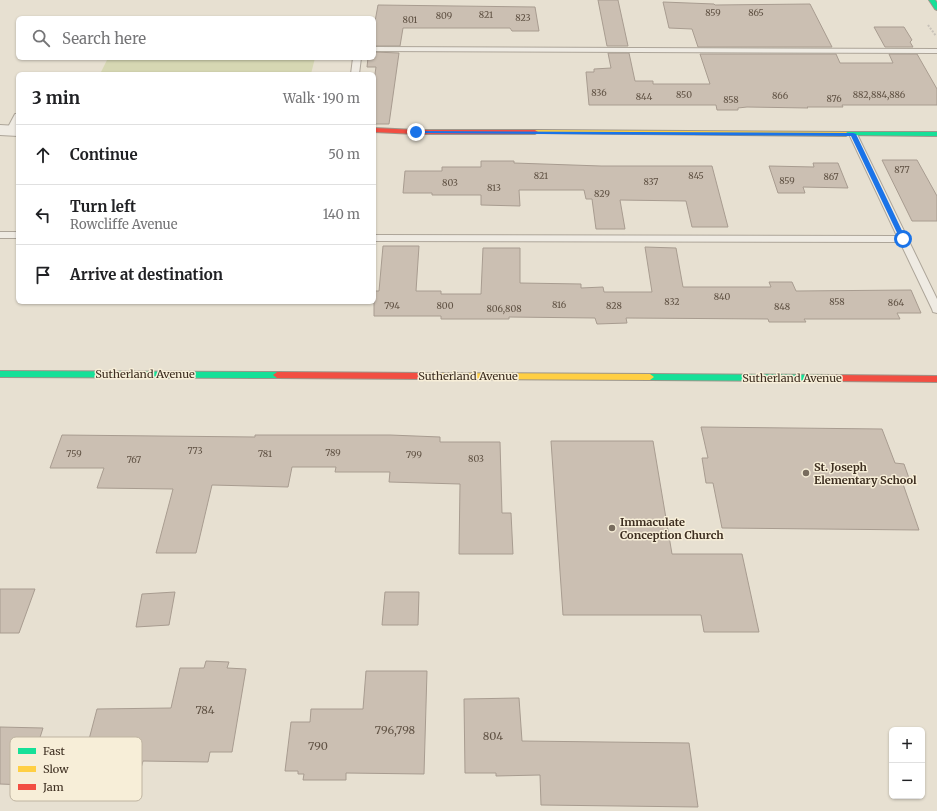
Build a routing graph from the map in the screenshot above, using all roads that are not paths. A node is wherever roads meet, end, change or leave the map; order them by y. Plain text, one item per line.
1 (932, 0) edge
2 (937, 8) edge
3 (376, 49) edge
4 (937, 51) edge
5 (357, 60) edge
6 (355, 72) edge
7 (16, 119) edge
8 (9, 130) edge
9 (376, 130) edge
10 (853, 134) junction
11 (937, 134) edge
12 (0, 235) edge
13 (16, 235) edge
14 (376, 238) edge
15 (903, 239) junction
16 (937, 309) edge
17 (0, 374) edge
18 (937, 379) edge

1 - 2 street
3 - 4 lane
5 - 6 lane
7 - 8 lane
9 - 10 street
10 - 11 street
10 - 15 lane
12 - 13 lane
14 - 15 lane
15 - 16 lane
17 - 18 street, Sutherland Avenue

